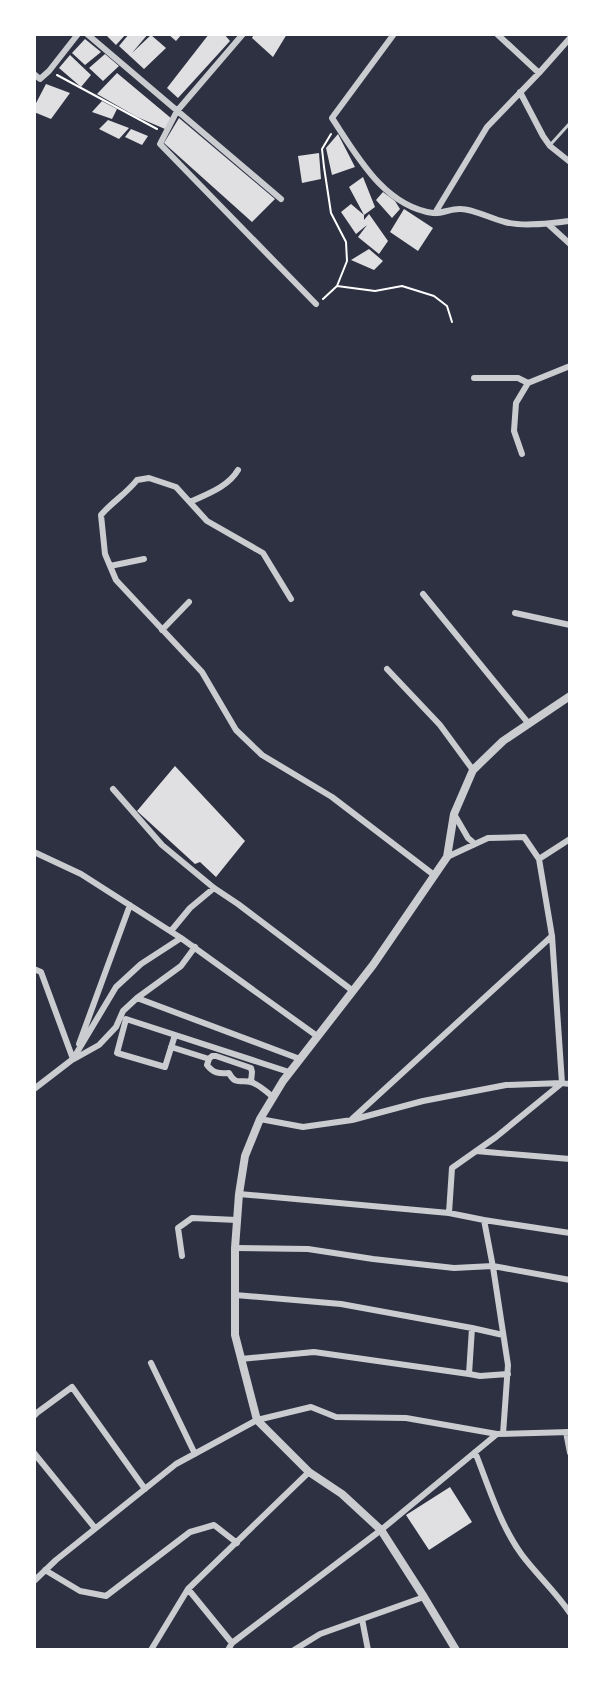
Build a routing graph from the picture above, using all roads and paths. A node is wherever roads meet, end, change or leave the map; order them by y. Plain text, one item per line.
1 (78, 34) edge
2 (87, 34) edge
3 (394, 34) edge
4 (497, 34) edge
5 (238, 36) edge
6 (570, 38) edge
7 (49, 71) junction
8 (539, 73) junction
9 (34, 74) edge
10 (520, 93) junction
11 (177, 111) junction
12 (570, 123) edge
13 (337, 125) junction
14 (165, 134) junction
15 (550, 146) junction
16 (570, 162) edge
17 (281, 200) dead end
18 (435, 213) junction
19 (570, 221) edge
20 (548, 224) junction
21 (570, 244) edge
22 (337, 286) junction
23 (316, 304) joint
24 (452, 322) dead end
25 (570, 366) edge
26 (474, 378) dead end
27 (528, 383) junction
28 (522, 454) dead end
29 (238, 470) dead end
30 (190, 502) junction
31 (144, 559) dead end
32 (110, 566) junction
33 (423, 594) dead end
34 (291, 599) dead end
35 (189, 602) dead end
36 (515, 612) dead end
37 (570, 626) edge
38 (162, 630) junction
39 (387, 669) dead end
40 (570, 696) edge
41 (529, 724) junction
42 (473, 770) junction
43 (113, 789) dead end
44 (454, 813) junction
45 (570, 839) edge
46 (475, 844) junction
47 (34, 852) edge
48 (447, 857) junction
49 (539, 859) junction
50 (434, 875) junction
51 (214, 888) junction
52 (129, 905) junction
53 (171, 932) junction
54 (552, 936) junction
55 (182, 938) junction
56 (195, 947) junction
57 (34, 969) edge
58 (353, 991) junction
59 (137, 998) junction
60 (175, 1035) junction
61 (318, 1036) junction
62 (171, 1047) junction
63 (73, 1059) junction
64 (209, 1059) junction
65 (300, 1059) junction
66 (232, 1062) junction
67 (289, 1072) junction
68 (229, 1073) junction
69 (251, 1082) junction
70 (566, 1084) edge
71 (34, 1089) edge
72 (273, 1097) junction
73 (260, 1119) junction
74 (352, 1120) junction
75 (476, 1151) junction
76 (570, 1160) edge
77 (239, 1194) junction
78 (449, 1213) junction
79 (237, 1220) junction
80 (484, 1220) junction
81 (570, 1233) edge
82 (235, 1248) junction
83 (182, 1256) dead end
84 (493, 1266) junction
85 (570, 1280) edge
86 (235, 1295) junction
87 (472, 1328) junction
88 (502, 1335) junction
89 (241, 1359) junction
90 (151, 1363) dead end
91 (469, 1374) junction
92 (508, 1374) junction
93 (34, 1416) edge
94 (257, 1420) junction
95 (568, 1432) edge
96 (500, 1434) junction
97 (475, 1452) junction
98 (34, 1453) edge
99 (570, 1453) edge
100 (195, 1454) junction
101 (309, 1472) junction
102 (144, 1489) junction
103 (95, 1528) junction
104 (381, 1530) junction
105 (237, 1543) junction
106 (45, 1570) junction
107 (34, 1581) edge
108 (188, 1588) junction
109 (424, 1597) junction
110 (570, 1613) edge
111 (362, 1619) junction
112 (232, 1643) junction
113 (295, 1649) edge
114 (151, 1650) edge
115 (228, 1650) edge
116 (368, 1650) edge
117 (456, 1650) edge

1 - 7 street
2 - 11 street
3 - 13 street
4 - 8 street
5 - 11 street
6 - 8 street
7 - 9 street
7 - 14 path
8 - 10 street
10 - 15 street
10 - 18 street
11 - 14 street
11 - 17 street
12 - 15 lane
13 - 18 street
13 - 22 path
14 - 23 street
15 - 16 street
18 - 20 street
19 - 20 street
20 - 21 street
22 - 23 path
22 - 24 path
25 - 27 street
26 - 27 street
27 - 28 street
29 - 30 street
30 - 32 street
30 - 34 street
31 - 32 street
32 - 38 street
33 - 41 street
35 - 38 street
36 - 37 street
38 - 50 street
39 - 42 street
40 - 41 street
41 - 42 street
42 - 44 street
43 - 51 street
44 - 46 street
44 - 48 street
45 - 49 street
46 - 48 street
46 - 49 street
47 - 52 street
48 - 50 street
49 - 54 street
50 - 58 street
51 - 53 street
51 - 58 street
52 - 53 street
52 - 63 street
53 - 55 street
54 - 70 street
54 - 74 street
55 - 56 street
55 - 63 street
56 - 59 street
56 - 61 street
57 - 63 street
58 - 61 street
59 - 63 street
59 - 65 street
60 - 62 street
60 - 62 street
60 - 67 street
61 - 65 street
62 - 64 street
63 - 71 street
64 - 66 street
64 - 68 street
65 - 67 street
66 - 68 street
66 - 69 street
67 - 72 street
68 - 69 street
69 - 72 street
70 - 74 street
70 - 75 street
72 - 73 street
73 - 74 street
73 - 77 street
75 - 76 street
75 - 78 street
77 - 78 street
77 - 79 street
78 - 80 street
79 - 82 street
79 - 83 street
80 - 81 street
80 - 84 street
82 - 84 street
82 - 86 street
84 - 85 street
84 - 88 street
86 - 87 street
86 - 89 street
87 - 88 street
87 - 91 street
88 - 92 street
89 - 91 street
89 - 94 street
90 - 100 street
91 - 92 street
92 - 96 street
93 - 102 street
94 - 96 street
94 - 100 street
94 - 101 street
95 - 96 street
95 - 99 street
96 - 97 street
97 - 104 street
97 - 110 street
98 - 103 street
100 - 102 street
101 - 104 street
101 - 105 street
102 - 103 street
103 - 106 street
104 - 109 street
104 - 112 street
105 - 106 street
105 - 108 street
106 - 107 street
108 - 112 street
108 - 114 street
109 - 111 street
109 - 117 street
111 - 113 street
111 - 116 street
112 - 115 street

